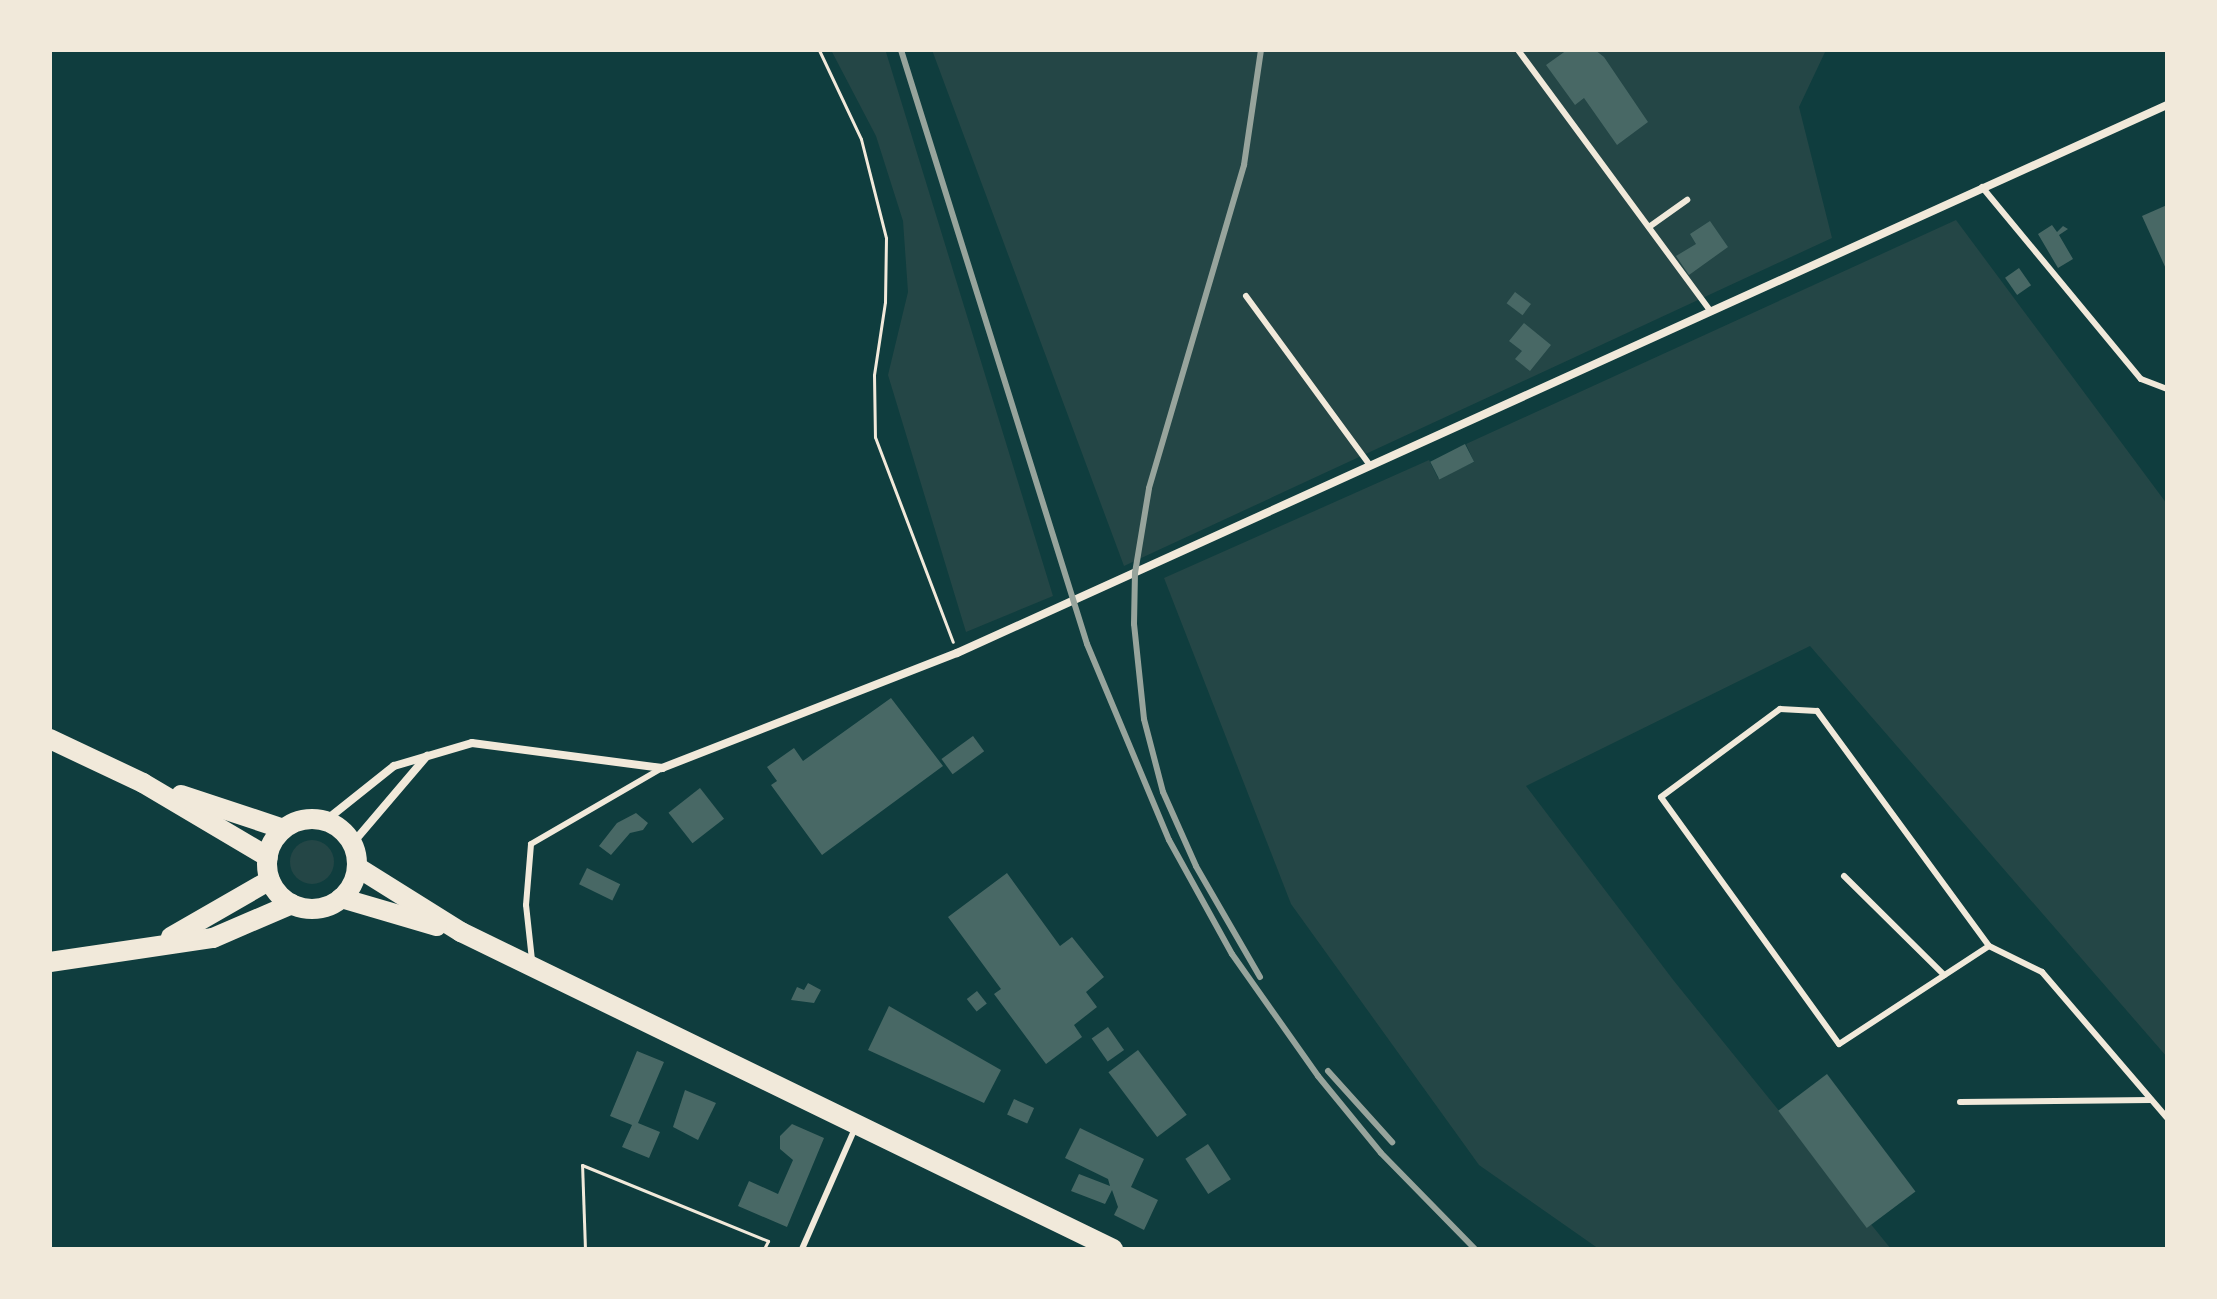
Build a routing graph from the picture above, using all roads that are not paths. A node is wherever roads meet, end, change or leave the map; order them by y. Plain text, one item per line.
1 (1518, 50) edge
2 (2167, 105) edge
3 (1982, 187) junction
4 (1687, 200) dead end
5 (1649, 227) junction
6 (1246, 296) dead end
7 (1710, 310) junction
8 (2167, 389) edge
9 (1369, 464) junction
10 (54, 740) edge
11 (430, 753) junction
12 (662, 768) junction
13 (143, 783) junction
14 (325, 821) junction
15 (284, 829) junction
16 (352, 844) junction
17 (268, 857) junction
18 (357, 867) junction
19 (1844, 876) dead end
20 (270, 880) junction
21 (341, 898) junction
22 (292, 904) junction
23 (461, 932) junction
24 (1989, 946) junction
25 (146, 949) junction
26 (50, 962) edge
27 (534, 967) junction
28 (1944, 975) junction
29 (2151, 1100) junction
30 (1960, 1102) dead end
31 (2167, 1118) edge
32 (857, 1125) junction
33 (802, 1249) edge
34 (1113, 1249) edge

1 - 5 lane
2 - 3 street
3 - 7 street
3 - 8 lane
4 - 5 lane
5 - 7 lane
6 - 9 lane
7 - 9 street
9 - 12 street
10 - 13 main road
11 - 12 street
11 - 14 street
11 - 16 street
12 - 27 lane
13 - 15 main road
13 - 17 main road
14 - 15 main road
14 - 16 main road
15 - 17 main road
16 - 18 main road
17 - 20 main road
18 - 21 main road
18 - 23 main road
19 - 28 lane
20 - 22 main road
20 - 25 main road
21 - 22 main road
21 - 23 main road
22 - 25 main road
23 - 27 main road
24 - 28 lane
24 - 28 lane
24 - 29 lane
25 - 26 main road
27 - 32 main road
29 - 30 lane
29 - 31 lane
32 - 33 lane
32 - 34 main road

